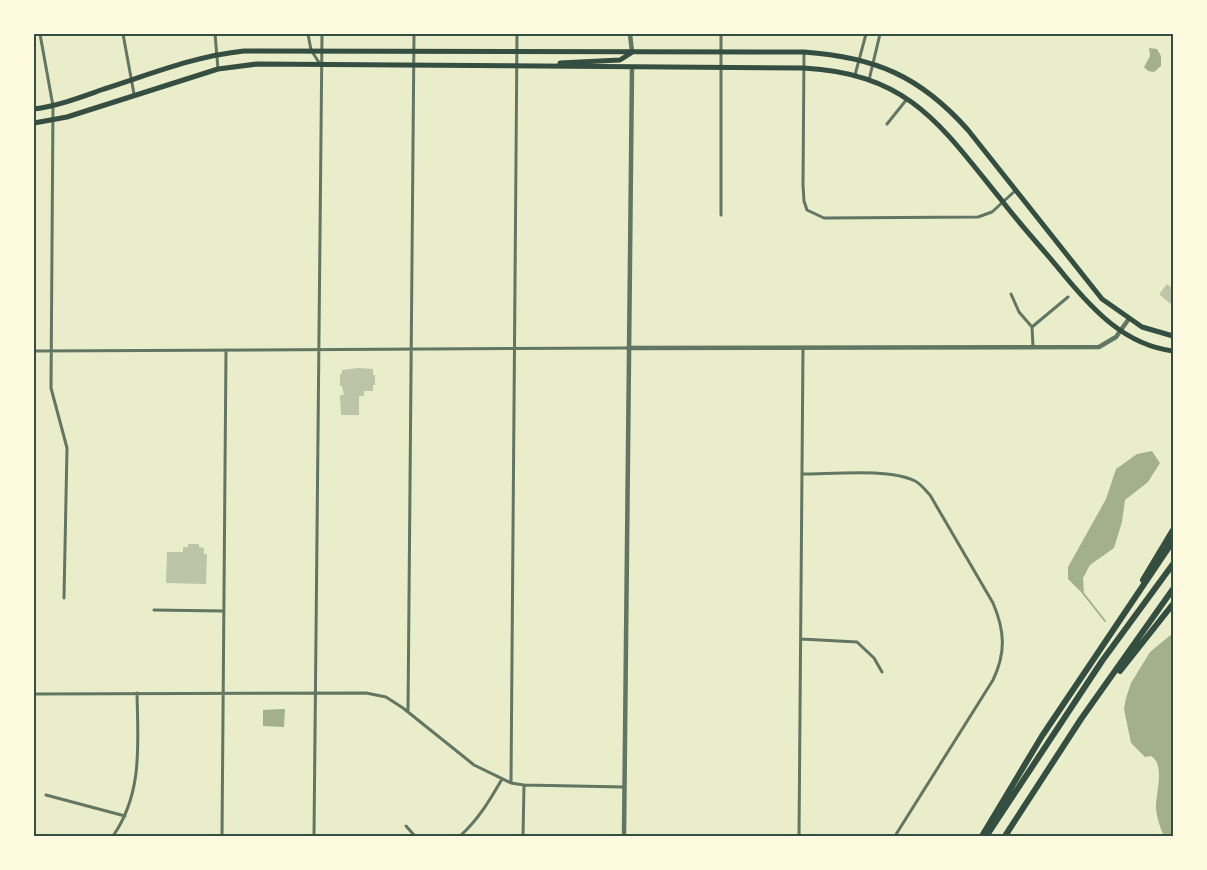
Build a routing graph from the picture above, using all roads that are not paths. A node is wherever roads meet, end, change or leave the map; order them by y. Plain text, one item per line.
1 (40, 34) edge
2 (123, 34) edge
3 (215, 34) edge
4 (308, 34) edge
5 (322, 34) edge
6 (414, 34) edge
7 (517, 34) edge
8 (630, 34) edge
9 (721, 34) edge
10 (866, 34) edge
11 (880, 34) edge
12 (311, 50) junction
13 (322, 50) junction
14 (414, 51) junction
15 (517, 51) junction
16 (632, 52) junction
17 (721, 52) junction
18 (804, 52) junction
19 (216, 54) junction
20 (860, 59) junction
21 (321, 64) junction
22 (414, 64) junction
23 (873, 64) junction
24 (517, 65) junction
25 (551, 65) junction
26 (632, 67) junction
27 (804, 68) junction
28 (218, 69) junction
29 (721, 69) junction
30 (855, 75) junction
31 (869, 80) junction
32 (130, 81) junction
33 (134, 94) junction
34 (907, 98) junction
35 (53, 106) junction
36 (34, 109) edge
37 (52, 121) junction
38 (34, 123) edge
39 (888, 124) dead end
40 (1016, 190) junction
41 (1003, 202) junction
42 (721, 215) dead end
43 (1011, 294) dead end
44 (1068, 297) dead end
45 (1128, 320) junction
46 (1032, 327) junction
47 (1120, 332) junction
48 (1173, 336) edge
49 (1033, 346) junction
50 (628, 348) junction
51 (803, 348) junction
52 (318, 349) junction
53 (411, 349) junction
54 (514, 349) junction
55 (34, 350) edge
56 (226, 350) junction
57 (50, 351) junction
58 (1173, 351) edge
59 (802, 474) junction
60 (1173, 530) edge
61 (1173, 541) edge
62 (1173, 564) edge
63 (1173, 589) edge
64 (1137, 594) junction
65 (64, 598) dead end
66 (1173, 604) edge
67 (154, 610) dead end
68 (224, 611) junction
69 (802, 639) junction
70 (882, 672) dead end
71 (137, 693) junction
72 (223, 693) junction
73 (316, 693) junction
74 (34, 694) edge
75 (408, 712) junction
76 (1081, 719) junction
77 (502, 779) junction
78 (511, 783) junction
79 (524, 786) junction
80 (624, 787) junction
81 (46, 795) dead end
82 (125, 816) junction
83 (406, 826) dead end
84 (113, 836) edge
85 (222, 836) edge
86 (314, 836) edge
87 (415, 836) edge
88 (460, 836) edge
89 (523, 836) edge
90 (624, 836) edge
91 (800, 836) edge
92 (895, 836) edge
93 (982, 836) edge
94 (986, 836) edge
95 (1005, 836) edge

1 - 35 street
2 - 32 street
3 - 19 street
4 - 12 street
5 - 13 street
6 - 14 street
7 - 15 street
8 - 16 street
9 - 17 street
10 - 20 street
11 - 23 street
12 - 13 main road
12 - 19 main road
12 - 21 street
13 - 14 main road
13 - 21 street
14 - 15 main road
14 - 22 street
15 - 16 main road
15 - 24 street
16 - 17 main road
16 - 25 main road
17 - 18 main road
17 - 29 street
18 - 20 main road
18 - 27 street
19 - 28 street
19 - 32 main road
20 - 23 main road
20 - 30 street
21 - 22 main road
21 - 28 main road
21 - 52 street
22 - 24 main road
22 - 53 street
23 - 31 street
23 - 40 main road
24 - 25 main road
24 - 54 street
25 - 26 main road
26 - 29 main road
26 - 50 street
27 - 29 main road
27 - 30 main road
27 - 41 street
28 - 33 main road
29 - 42 street
30 - 31 main road
31 - 34 main road
32 - 33 street
32 - 35 main road
33 - 37 main road
34 - 39 street
34 - 41 main road
35 - 36 main road
35 - 37 street
37 - 38 main road
37 - 57 street
40 - 41 street
40 - 45 main road
41 - 47 main road
43 - 46 street
44 - 46 street
45 - 47 street
45 - 48 main road
46 - 49 street
47 - 49 street
47 - 58 main road
49 - 51 street
50 - 51 street
50 - 54 street
50 - 80 street
51 - 59 street
52 - 53 street
52 - 56 street
52 - 73 street
53 - 54 street
53 - 75 street
54 - 78 street
55 - 57 street
56 - 57 street
56 - 68 street
57 - 65 street
59 - 69 street
59 - 92 street
60 - 64 highway
61 - 64 highway
62 - 94 highway
63 - 76 highway
64 - 93 highway
66 - 76 highway
67 - 68 street
68 - 72 street
69 - 70 street
69 - 91 street
71 - 72 street
71 - 74 street
71 - 82 street
72 - 73 street
72 - 85 street
73 - 75 street
73 - 86 street
75 - 77 street
76 - 95 highway
77 - 78 street
77 - 88 street
78 - 79 street
79 - 80 street
79 - 89 street
80 - 90 street
81 - 82 street
82 - 84 street
83 - 87 street

